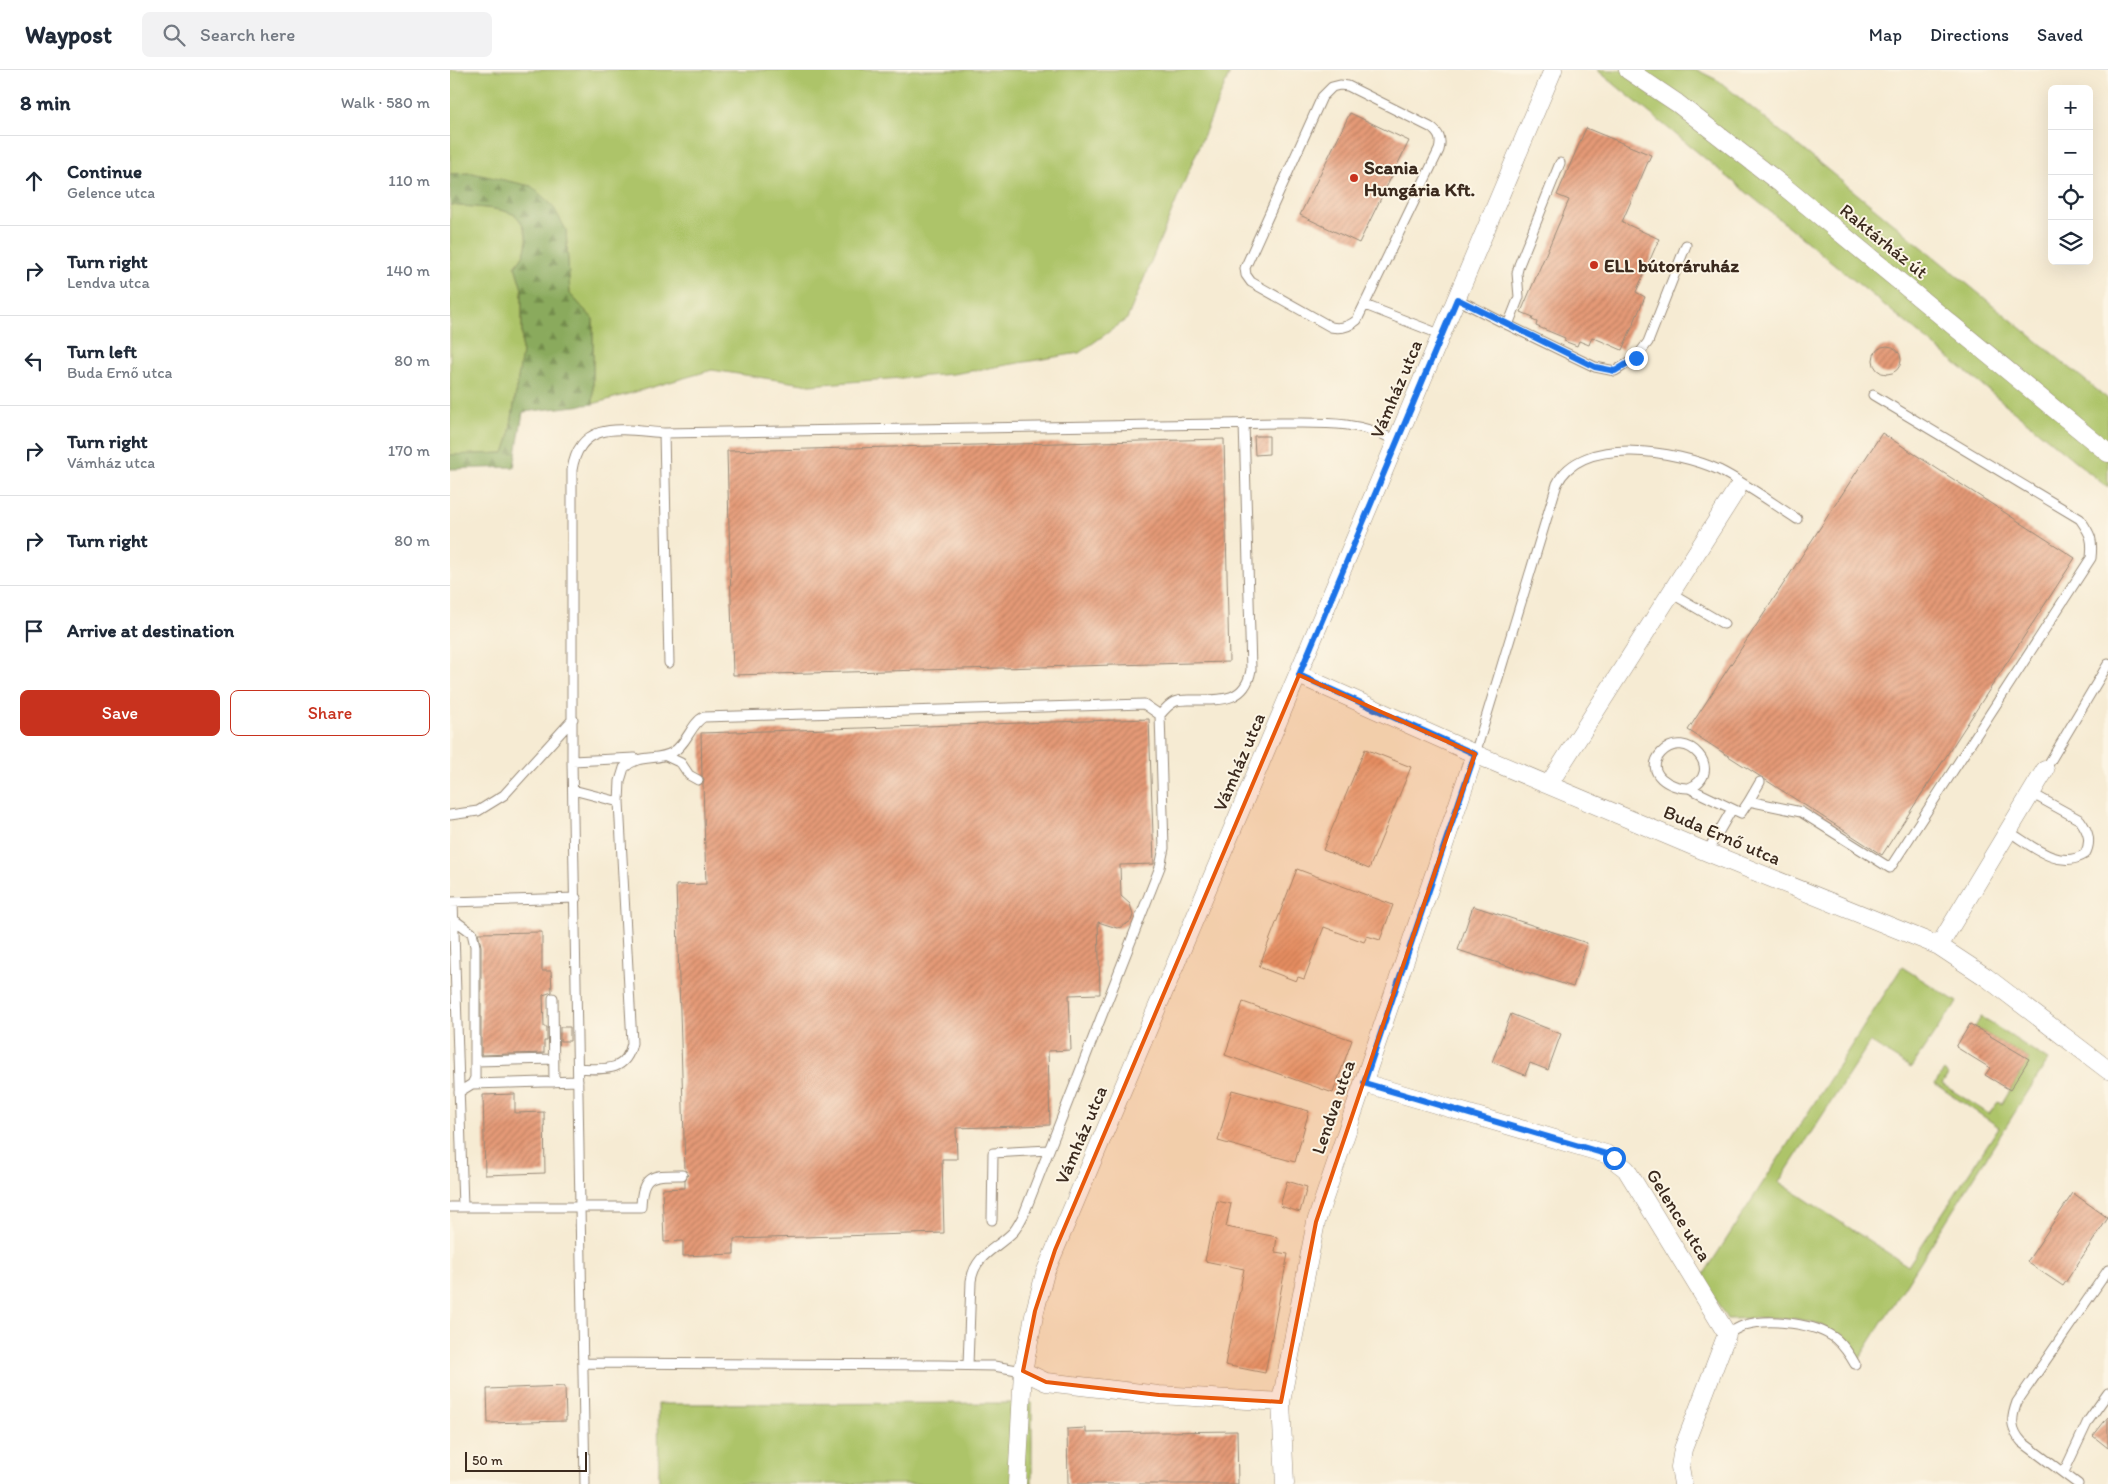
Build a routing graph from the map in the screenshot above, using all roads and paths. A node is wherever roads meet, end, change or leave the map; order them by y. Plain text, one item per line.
1 (1553, 70) edge
2 (1628, 70) edge
3 (1560, 163) dead end
4 (1686, 245) dead end
5 (1457, 299) junction
6 (1365, 305) junction
7 (1508, 325) junction
8 (1442, 335) junction
9 (1873, 395) dead end
10 (1244, 423) junction
11 (664, 433) junction
12 (1396, 441) junction
13 (2108, 453) edge
14 (1738, 489) dead end
15 (1797, 519) dead end
16 (1671, 593) junction
17 (1724, 624) dead end
18 (669, 662) dead end
19 (2108, 664) edge
20 (1299, 675) junction
21 (1160, 715) junction
22 (573, 719) junction
23 (1475, 754) junction
24 (666, 756) junction
25 (639, 758) junction
26 (572, 761) junction
27 (2045, 770) joint
28 (698, 780) dead end
29 (1760, 782) dead end
30 (1549, 784) junction
31 (1689, 788) junction
32 (573, 790) junction
33 (2031, 793) junction
34 (1749, 801) junction
35 (620, 802) junction
36 (1732, 809) junction
37 (450, 815) edge
38 (2008, 832) junction
39 (1707, 852) junction
40 (576, 898) junction
41 (451, 902) edge
42 (453, 919) junction
43 (1939, 946) junction
44 (553, 998) dead end
45 (554, 1059) junction
46 (476, 1061) junction
47 (578, 1068) junction
48 (2108, 1070) edge
49 (578, 1081) junction
50 (554, 1082) junction
51 (1364, 1083) junction
52 (472, 1084) junction
53 (459, 1092) junction
54 (455, 1102) edge
55 (1050, 1150) junction
56 (682, 1174) dead end
57 (580, 1206) junction
58 (450, 1207) edge
59 (462, 1207) junction
60 (992, 1220) dead end
61 (2108, 1270) edge
62 (1727, 1334) junction
63 (583, 1363) junction
64 (1855, 1364) dead end
65 (968, 1365) junction
66 (1023, 1371) junction
67 (2108, 1393) edge
68 (1281, 1402) junction
69 (2064, 1472) junction
70 (585, 1484) edge
71 (1017, 1484) edge
72 (1285, 1484) edge
73 (1682, 1484) edge
74 (2078, 1484) edge

1 - 5 street, Vámház utca
2 - 13 street, Raktárház út
3 - 7 lane
4 - 7 lane
5 - 7 lane
5 - 8 street, Vámház utca
6 - 6 lane
6 - 8 lane
8 - 12 street, Vámház utca
9 - 34 lane
10 - 11 lane
10 - 12 lane
10 - 21 lane
11 - 18 lane
11 - 22 lane
12 - 20 street, Vámház utca
14 - 16 street
15 - 23 lane
16 - 17 lane
16 - 30 street
19 - 27 lane
20 - 23 street, Buda Ernő utca
20 - 66 street, Vámház utca
21 - 24 lane
21 - 55 lane
22 - 26 lane
22 - 37 lane
23 - 30 street, Buda Ernő utca
23 - 51 street, Lendva utca
24 - 25 lane
24 - 28 lane
25 - 26 lane
25 - 35 lane
26 - 32 lane
27 - 33 street
29 - 34 lane
30 - 39 street, Buda Ernő utca
31 - 31 lane
31 - 36 lane
32 - 35 lane
32 - 40 lane
33 - 38 street
33 - 38 lane
34 - 36 lane
35 - 47 lane
36 - 39 lane
38 - 43 street
39 - 43 street, Buda Ernő utca
40 - 41 lane
40 - 47 lane
41 - 42 lane
42 - 46 lane
42 - 53 lane
43 - 48 street, Buda Ernő utca
44 - 45 lane
45 - 46 lane
45 - 50 lane
46 - 52 lane
47 - 49 lane
49 - 50 lane
49 - 57 lane
50 - 52 lane
51 - 62 street, Gelence utca
51 - 68 street, Lendva utca
52 - 53 lane
53 - 54 lane
54 - 59 lane
55 - 60 lane
55 - 65 lane
56 - 57 lane
57 - 59 lane
57 - 63 lane
58 - 59 lane
61 - 69 lane
62 - 64 lane
62 - 73 street
63 - 65 lane
63 - 70 lane
65 - 66 lane
66 - 68 street
66 - 71 street, Vámház utca
67 - 69 lane
68 - 72 street, Lendva utca
69 - 74 lane

